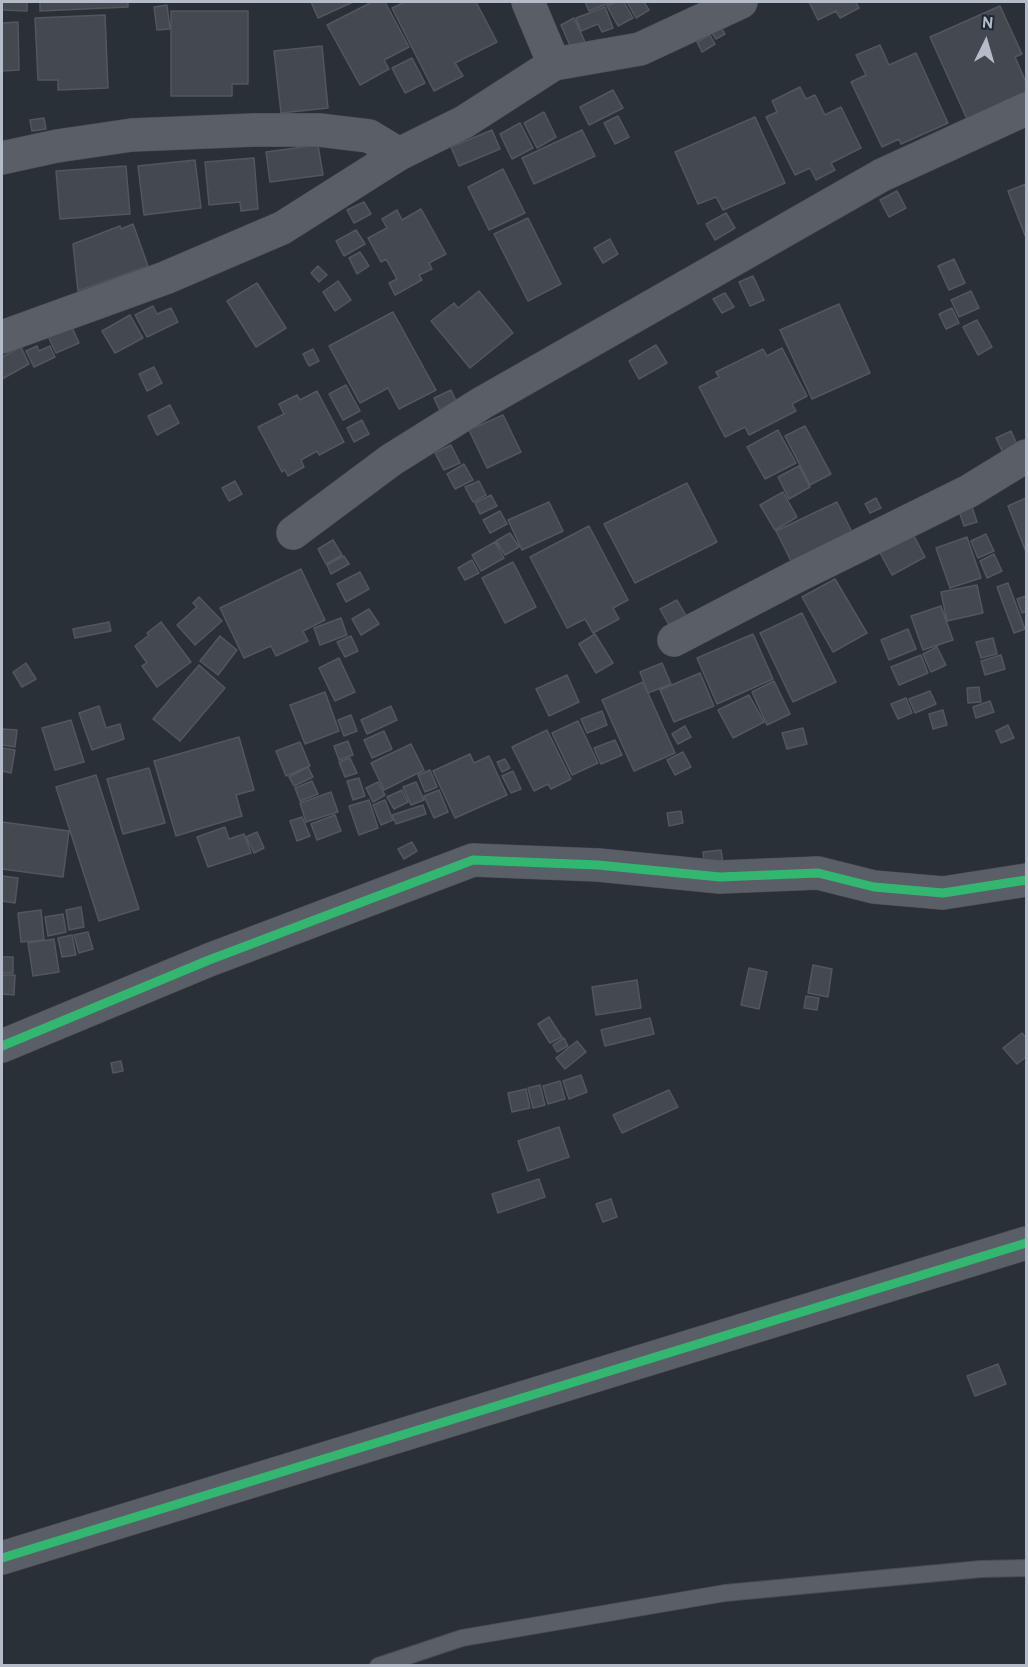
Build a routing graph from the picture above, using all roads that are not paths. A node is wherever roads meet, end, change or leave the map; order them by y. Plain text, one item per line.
1 (528, 2) edge
2 (741, 2) edge
3 (554, 64) junction
4 (1026, 109) edge
5 (399, 154) junction
6 (2, 158) edge
7 (2, 337) edge
8 (1026, 456) edge
9 (293, 532) dead end
10 (674, 640) dead end
11 (1026, 880) edge
12 (2, 1046) edge
13 (1026, 1243) edge
14 (2, 1558) edge
15 (1026, 1568) edge
16 (378, 1665) edge

1 - 3 street
2 - 3 street
3 - 5 street
4 - 9 street
5 - 6 street
5 - 7 street
8 - 10 street
11 - 12 street
13 - 14 street
15 - 16 lane

